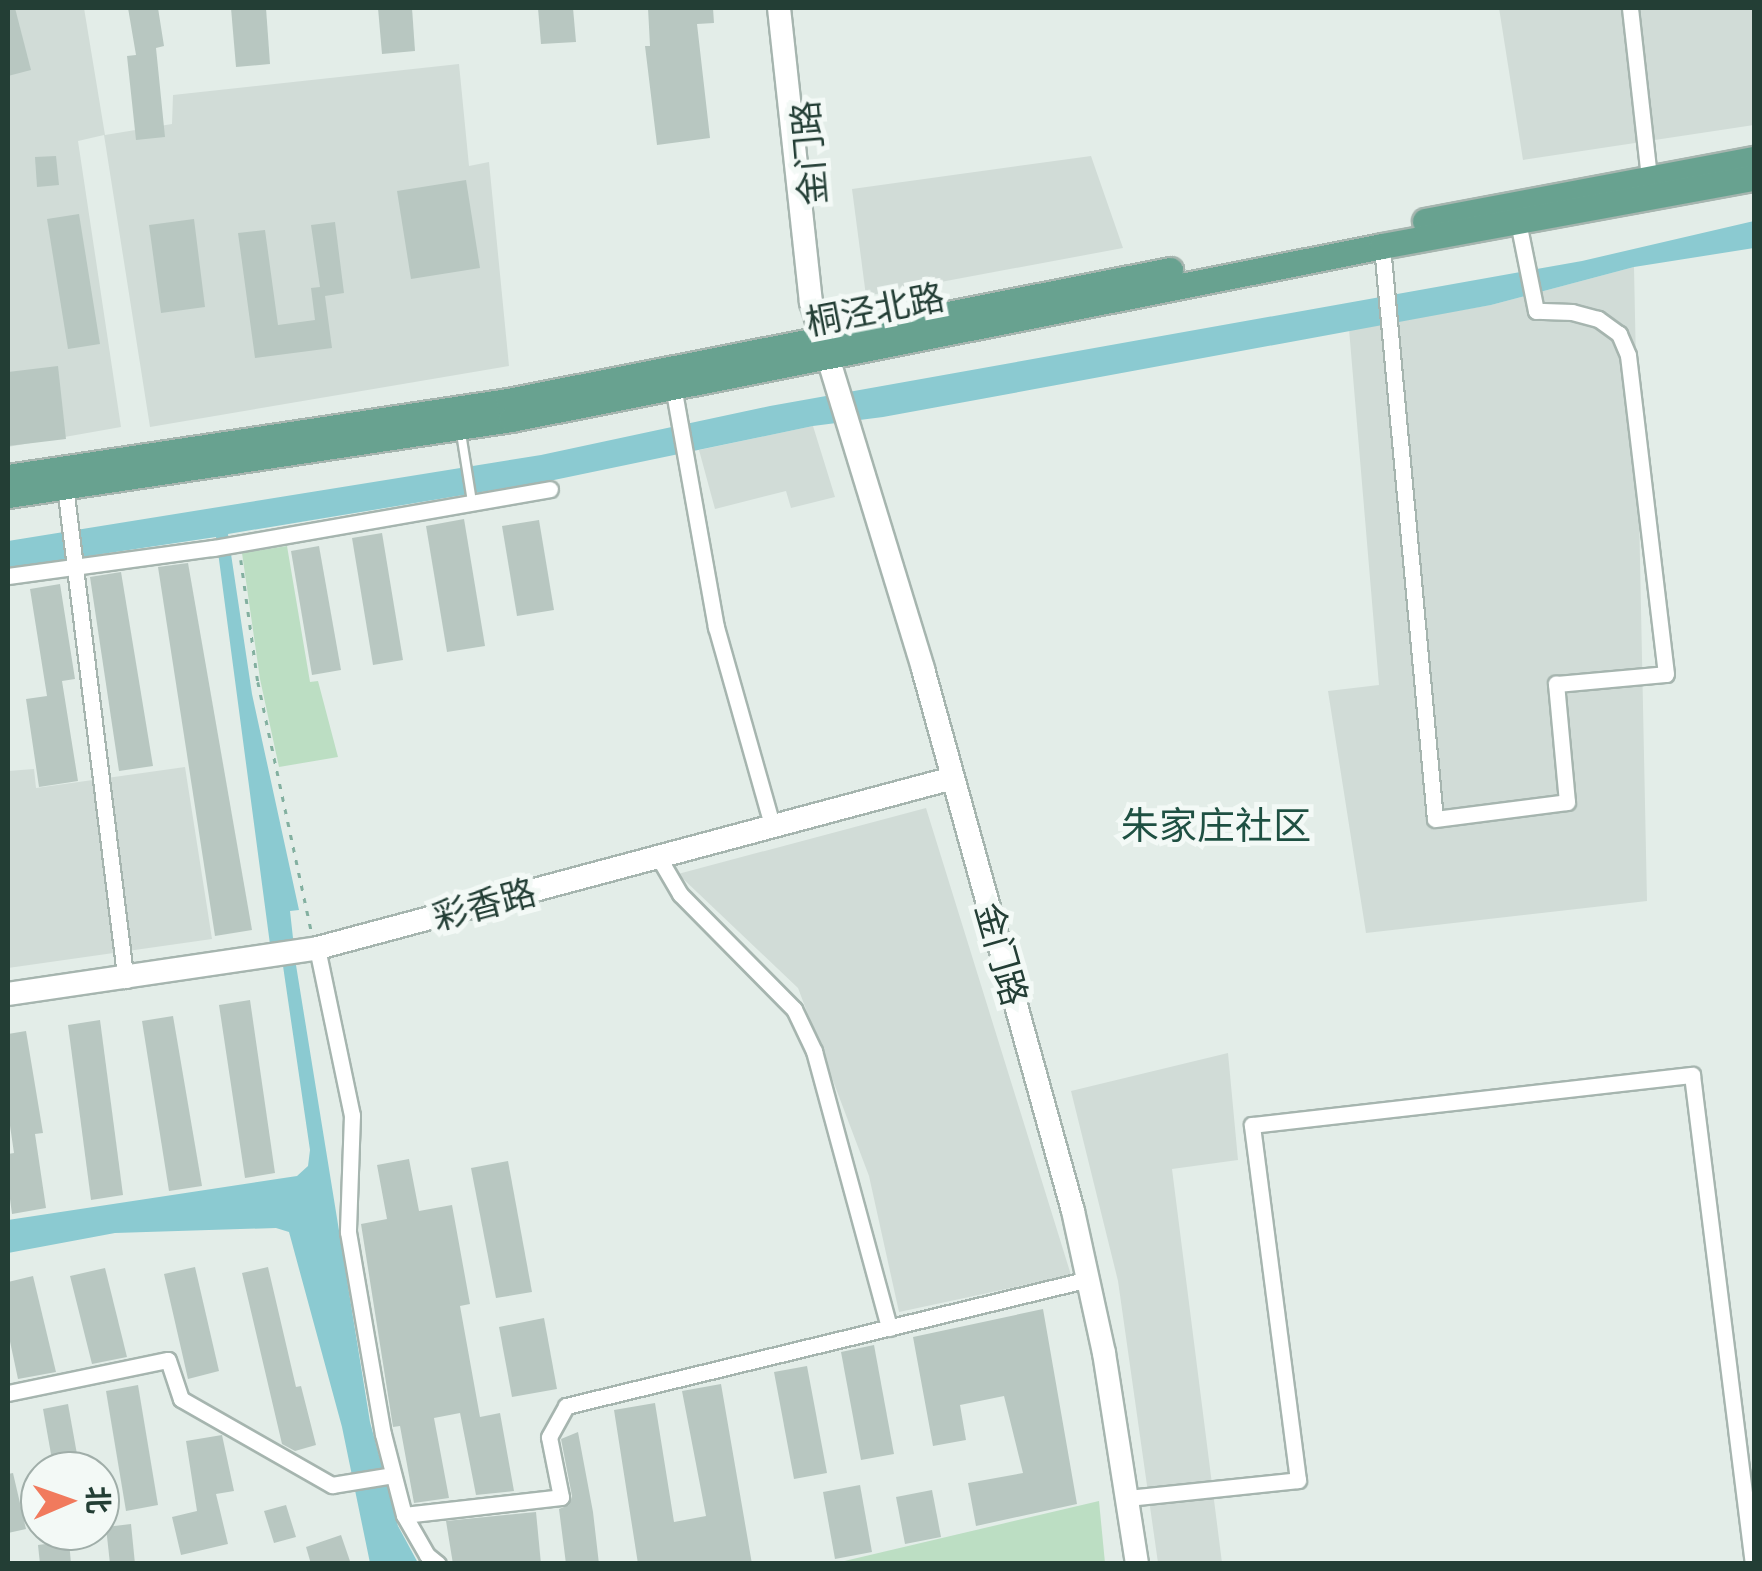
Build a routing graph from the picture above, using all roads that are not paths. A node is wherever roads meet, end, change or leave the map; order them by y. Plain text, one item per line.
1 (780, 8) edge
2 (795, 8) edge
3 (1630, 8) edge
4 (1754, 160) edge
5 (1650, 178) junction
6 (1754, 178) edge
7 (1516, 212) junction
8 (1382, 246) junction
9 (826, 342) junction
10 (673, 386) junction
11 (460, 428) junction
12 (8, 477) edge
13 (64, 486) junction
14 (550, 489) dead end
15 (8, 495) edge
16 (471, 500) junction
17 (77, 562) junction
18 (8, 576) edge
19 (953, 778) junction
20 (773, 828) junction
21 (659, 858) junction
22 (316, 949) junction
23 (126, 980) junction
24 (8, 994) edge
25 (1089, 1279) junction
26 (889, 1328) junction
27 (8, 1393) edge
28 (390, 1475) junction
29 (1128, 1498) junction
30 (404, 1515) junction
31 (438, 1564) edge
32 (1138, 1564) edge
33 (1753, 1564) edge

1 - 9 main road, 金门路
2 - 9 main road, 金门路
3 - 5 street
4 - 5 main road, 桐泾北路
5 - 7 main road, 桐泾北路
6 - 7 main road, 桐泾北路
7 - 8 main road, 桐泾北路
7 - 8 street
7 - 9 main road, 桐泾北路
8 - 9 main road, 桐泾北路
9 - 10 main road, 桐泾北路
9 - 12 main road, 桐泾北路
9 - 19 main road, 金门路
10 - 11 main road, 桐泾北路
10 - 20 street
11 - 13 main road, 桐泾北路
11 - 16 lane
13 - 15 main road, 桐泾北路
13 - 17 street
14 - 16 street
16 - 17 street
17 - 18 street
17 - 23 street
19 - 20 main road, 彩香路
19 - 25 main road, 金门路
20 - 21 main road, 彩香路
21 - 22 main road, 彩香路
21 - 26 street
22 - 23 main road, 彩香路
22 - 28 street
23 - 24 main road, 彩香路
25 - 26 street
25 - 29 main road, 金门路
26 - 30 street
27 - 28 street
28 - 30 street
29 - 32 main road, 金门路
29 - 33 street
30 - 31 street

